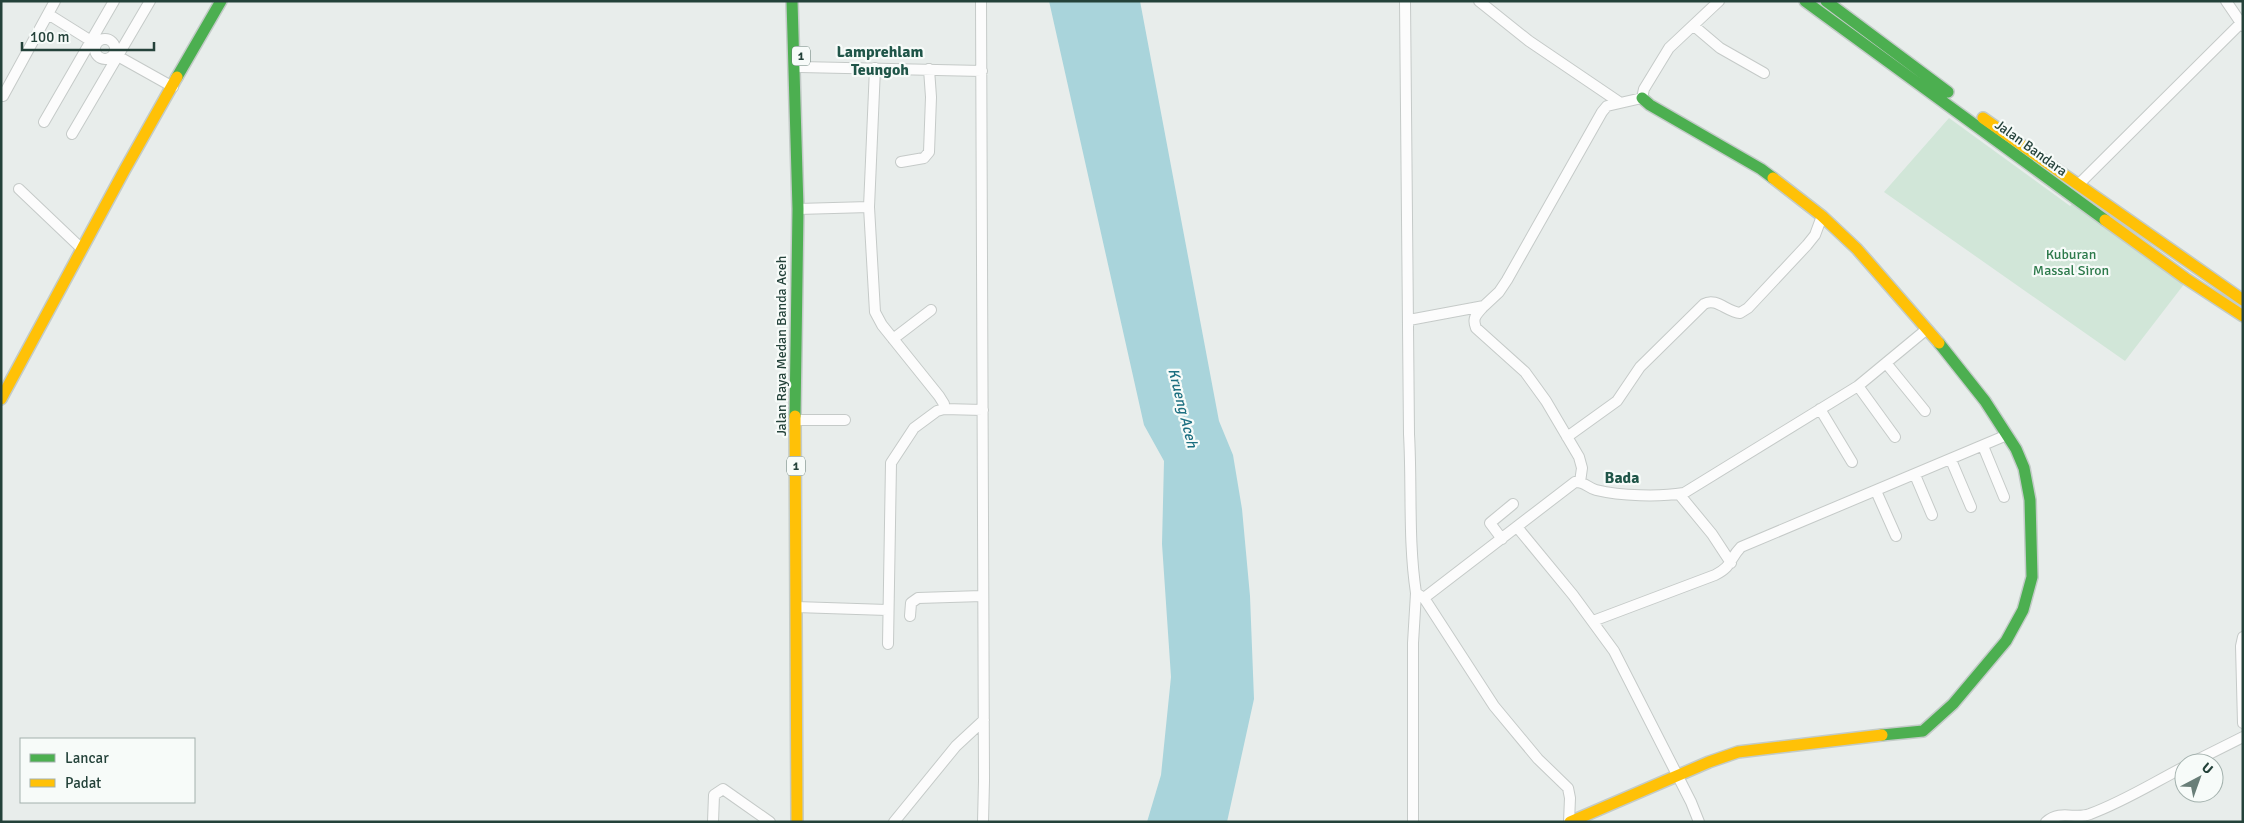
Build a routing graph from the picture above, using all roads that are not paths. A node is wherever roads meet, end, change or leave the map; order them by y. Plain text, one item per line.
1 (55, 1) edge
2 (114, 1) edge
3 (150, 1) edge
4 (221, 1) edge
5 (792, 1) edge
6 (803, 1) edge
7 (981, 1) edge
8 (1405, 1) edge
9 (1478, 1) edge
10 (1719, 1) edge
11 (1805, 1) edge
12 (1826, 1) edge
13 (2226, 1) edge
14 (48, 14) junction
15 (2242, 24) edge
16 (1694, 26) junction
17 (94, 42) junction
18 (116, 56) junction
19 (800, 67) junction
20 (874, 68) junction
21 (929, 69) junction
22 (982, 71) junction
23 (1764, 73) dead end
24 (173, 87) junction
25 (4, 96) dead end
26 (1642, 98) junction
27 (1619, 102) junction
28 (796, 110) junction
29 (44, 122) dead end
30 (72, 134) dead end
31 (901, 162) dead end
32 (2079, 184) junction
33 (19, 189) dead end
34 (869, 208) junction
35 (798, 209) junction
36 (1822, 216) junction
37 (82, 249) junction
38 (2243, 300) edge
39 (1484, 306) junction
40 (931, 310) dead end
41 (2243, 316) edge
42 (1409, 320) junction
43 (1927, 329) junction
44 (893, 338) junction
45 (1886, 364) junction
46 (1858, 386) junction
47 (1, 399) edge
48 (944, 409) junction
49 (1820, 409) junction
50 (983, 410) junction
51 (1925, 411) dead end
52 (796, 420) junction
53 (845, 420) dead end
54 (2007, 435) junction
55 (1568, 437) junction
56 (1894, 438) dead end
57 (1984, 446) junction
58 (1952, 460) junction
59 (1852, 462) dead end
60 (1916, 475) junction
61 (1580, 482) junction
62 (1876, 491) junction
63 (1679, 494) junction
64 (2004, 496) dead end
65 (1513, 504) dead end
66 (1971, 507) dead end
67 (1932, 515) dead end
68 (1517, 528) junction
69 (1896, 536) dead end
70 (1502, 539) junction
71 (1731, 563) junction
72 (1420, 595) junction
73 (982, 596) junction
74 (796, 607) junction
75 (887, 610) junction
76 (910, 616) dead end
77 (1593, 621) junction
78 (2243, 637) edge
79 (888, 644) dead end
80 (984, 720) junction
81 (2243, 724) edge
82 (2243, 737) edge
83 (2211, 753) edge
84 (2174, 772) edge
85 (1678, 775) junction
86 (713, 822) edge
87 (770, 822) edge
88 (797, 822) edge
89 (894, 822) edge
90 (983, 822) edge
91 (1413, 822) edge
92 (1570, 822) edge
93 (1699, 822) edge
94 (2046, 822) edge

1 - 14 street
2 - 17 street
3 - 18 street
4 - 24 main road
5 - 28 main road, Jalan Raya Medan Banda Aceh / 1
6 - 19 main road, Jalan Raya Medan Banda Aceh / 1
7 - 22 street
8 - 42 street
9 - 27 street
10 - 16 street
11 - 41 main road, Jalan Bandara
12 - 32 main road, Jalan Bandara
13 - 15 street
14 - 17 street
14 - 25 street
15 - 32 street
16 - 23 street
16 - 26 street
17 - 18 street
17 - 29 street
18 - 24 street
18 - 30 street
19 - 20 street
19 - 28 main road, Jalan Raya Medan Banda Aceh / 1
20 - 21 street
20 - 34 street
21 - 22 street
21 - 31 street
22 - 50 street
24 - 37 main road
26 - 27 street
26 - 36 main road
27 - 39 street
28 - 35 main road, Jalan Raya Medan Banda Aceh / 1
32 - 38 main road, Jalan Bandara
33 - 37 street
34 - 35 street
34 - 44 street
35 - 52 main road, Jalan Raya Medan Banda Aceh / 1
36 - 43 main road
36 - 55 street
37 - 47 main road
39 - 42 street
39 - 55 street
40 - 44 street
42 - 72 street
43 - 45 street
43 - 54 main road
44 - 48 street
45 - 46 street
45 - 51 street
46 - 49 street
46 - 56 street
48 - 50 street
48 - 75 street
49 - 59 street
49 - 63 street
50 - 73 street
52 - 53 street
52 - 74 main road, Jalan Raya Medan Banda Aceh / 1
54 - 57 street
54 - 85 main road
55 - 61 street
57 - 58 street
57 - 64 street
58 - 60 street
58 - 66 street
60 - 62 street
60 - 67 street
61 - 63 street
61 - 68 street
62 - 69 street
62 - 71 street
63 - 71 street
65 - 70 street
68 - 70 street
68 - 77 street
70 - 72 street
71 - 77 street
72 - 91 street
72 - 92 street
73 - 76 street
73 - 80 street
74 - 75 street
74 - 88 main road, Jalan Raya Medan Banda Aceh / 1
75 - 79 street
77 - 85 street
78 - 81 street
80 - 89 street
80 - 90 street
82 - 83 street
84 - 94 street
85 - 92 main road
85 - 93 street
86 - 87 street

